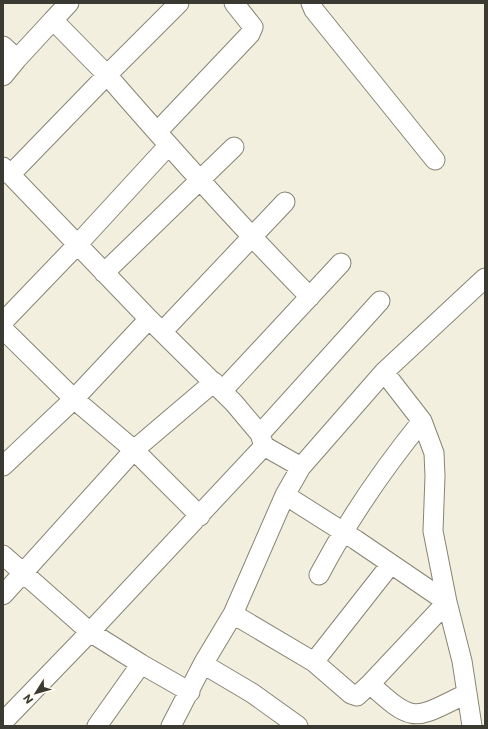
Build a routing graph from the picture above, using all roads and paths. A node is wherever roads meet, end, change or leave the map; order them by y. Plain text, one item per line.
1 (69, 3) edge
2 (179, 3) edge
3 (234, 3) edge
4 (311, 3) edge
5 (53, 20) junction
6 (3, 46) edge
7 (17, 59) junction
8 (107, 75) junction
9 (3, 76) edge
10 (162, 139) junction
11 (234, 147) dead end
12 (435, 160) dead end
13 (7, 171) edge
14 (199, 181) junction
15 (285, 202) dead end
16 (251, 238) junction
17 (77, 245) junction
18 (341, 263) dead end
19 (104, 273) junction
20 (482, 288) edge
21 (310, 297) junction
22 (380, 301) dead end
23 (3, 322) edge
24 (155, 326) junction
25 (3, 328) edge
26 (384, 372) junction
27 (218, 386) junction
28 (74, 399) junction
29 (422, 421) junction
30 (262, 440) junction
31 (134, 450) junction
32 (3, 466) edge
33 (301, 467) junction
34 (285, 495) junction
35 (200, 516) junction
36 (342, 532) junction
37 (3, 555) edge
38 (391, 564) junction
39 (23, 573) junction
40 (319, 575) dead end
41 (3, 595) edge
42 (447, 602) junction
43 (233, 614) junction
44 (90, 632) junction
45 (314, 662) junction
46 (141, 664) junction
47 (203, 664) junction
48 (370, 684) junction
49 (190, 692) junction
50 (466, 694) junction
51 (3, 722) edge
52 (97, 726) edge
53 (171, 726) edge
54 (298, 726) edge
55 (472, 726) edge

1 - 5 street
2 - 8 street
3 - 10 street
4 - 12 street
5 - 7 street
5 - 8 street
6 - 7 street
7 - 9 street
8 - 10 street
8 - 13 street
10 - 14 street
10 - 17 street
11 - 14 street
13 - 17 street
14 - 16 street
14 - 19 street
15 - 16 street
16 - 21 street
16 - 24 street
17 - 19 street
17 - 23 street
18 - 21 street
19 - 24 street
20 - 26 street
21 - 27 street
22 - 30 street
24 - 27 street
24 - 28 street
25 - 28 street
26 - 29 street
26 - 33 street
27 - 30 street
27 - 31 street
28 - 31 street
28 - 32 street
29 - 36 street
29 - 42 street
30 - 33 street
30 - 35 street
31 - 35 street
31 - 39 street
33 - 34 street
34 - 36 street
34 - 43 street
35 - 44 street
36 - 38 street
36 - 40 street
37 - 39 street
38 - 42 street
38 - 45 street
39 - 41 street
39 - 44 street
42 - 48 street
42 - 50 street
43 - 45 street
43 - 47 street
44 - 46 street
44 - 51 street
45 - 48 street
46 - 49 street
46 - 52 street
47 - 49 street
47 - 54 street
48 - 50 street
49 - 53 street
50 - 55 street

